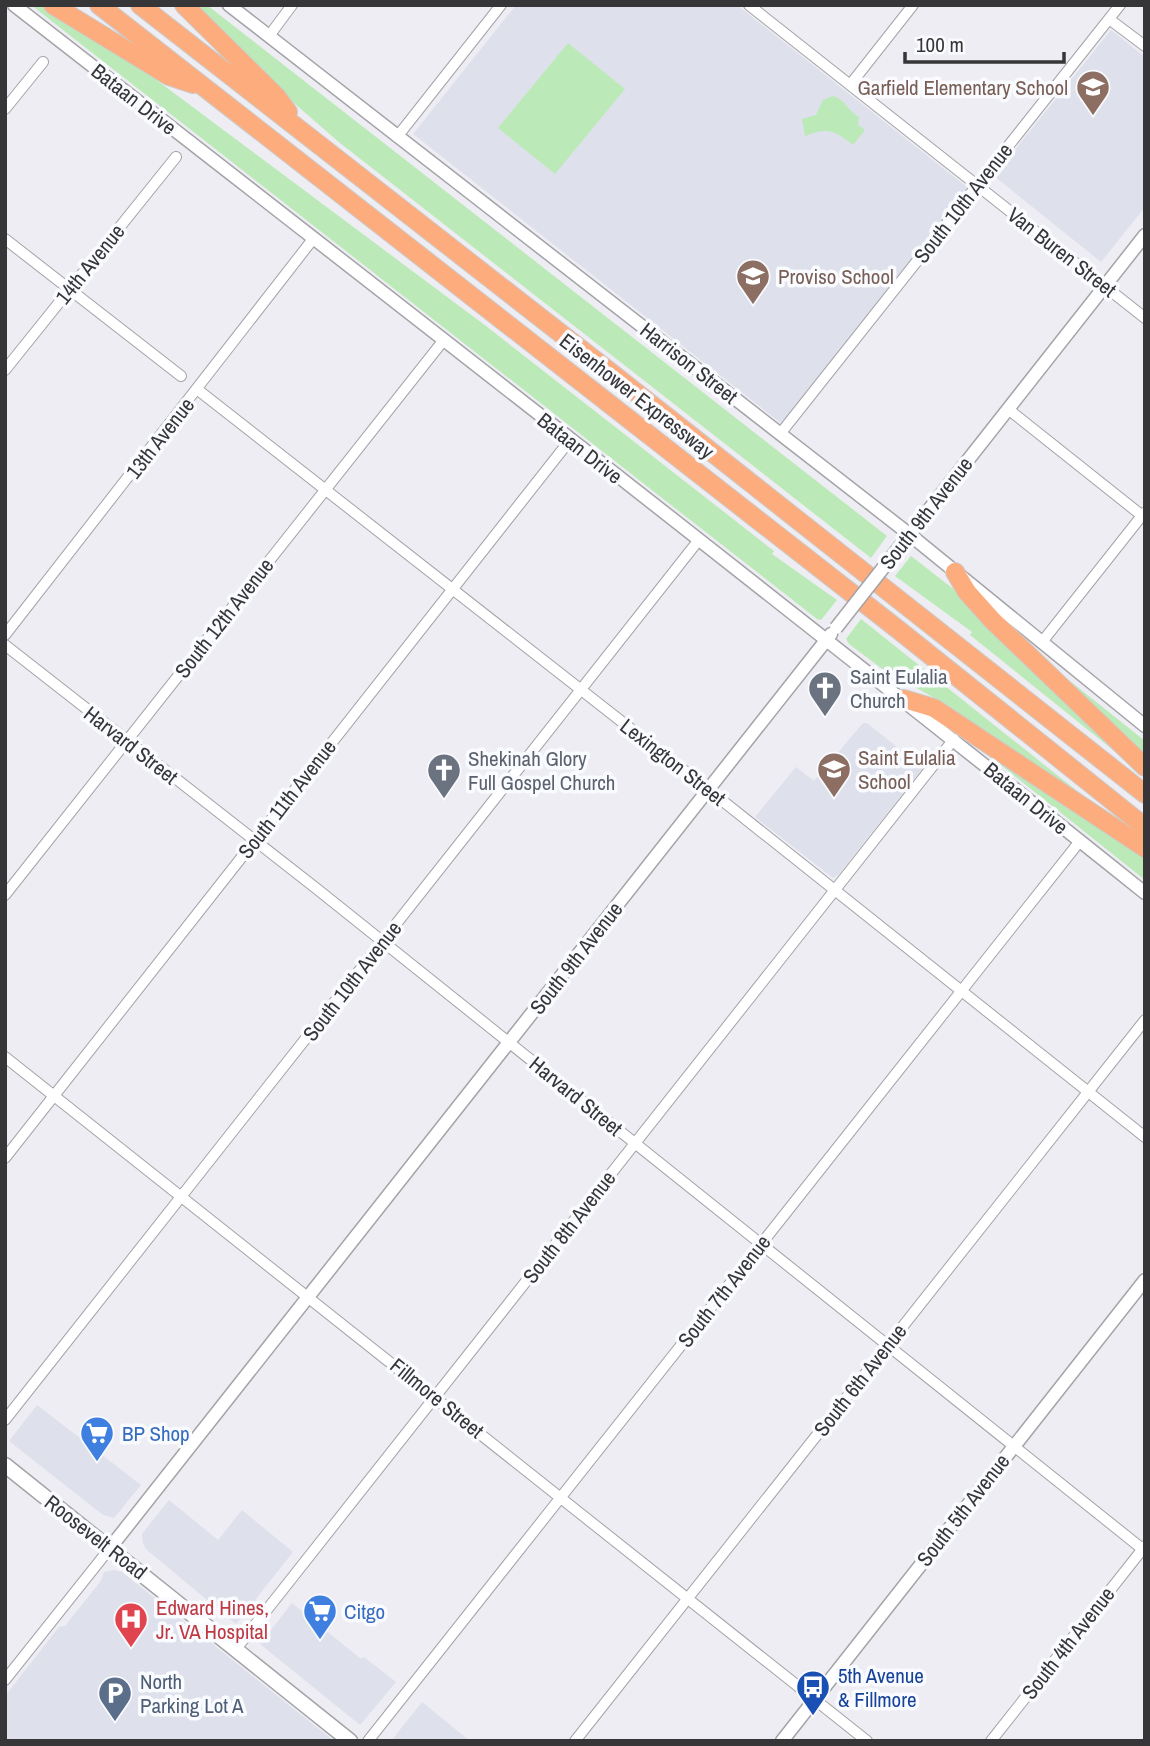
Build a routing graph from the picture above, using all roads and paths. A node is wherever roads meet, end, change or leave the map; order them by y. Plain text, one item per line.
1 (14, 5) edge
2 (53, 5) edge
3 (99, 5) edge
4 (140, 5) edge
5 (184, 5) edge
6 (229, 5) edge
7 (292, 5) edge
8 (501, 5) edge
9 (749, 5) edge
10 (913, 5) edge
11 (1120, 5) edge
12 (1109, 19) junction
13 (269, 36) junction
14 (1145, 46) edge
15 (43, 62) dead end
16 (849, 85) junction
17 (207, 89) junction
18 (5, 109) edge
19 (305, 134) junction
20 (397, 137) junction
21 (176, 157) dead end
22 (977, 185) junction
23 (1145, 235) edge
24 (5, 239) edge
25 (313, 239) junction
26 (1105, 286) junction
27 (69, 289) junction
28 (1145, 318) edge
29 (443, 341) junction
30 (5, 370) edge
31 (181, 376) dead end
32 (198, 390) junction
33 (1008, 409) junction
34 (780, 434) junction
35 (570, 440) junction
36 (325, 490) junction
37 (1144, 515) edge
38 (909, 534) junction
39 (698, 541) junction
40 (955, 572) junction
41 (453, 590) junction
42 (5, 635) edge
43 (827, 639) junction
44 (1042, 642) junction
45 (5, 645) edge
46 (581, 690) junction
47 (904, 699) junction
48 (1145, 726) edge
49 (954, 739) junction
50 (127, 741) junction
51 (1145, 767) edge
52 (709, 790) junction
53 (1145, 794) edge
54 (1145, 827) edge
55 (254, 841) junction
56 (1080, 841) junction
57 (1145, 848) edge
58 (834, 890) junction
59 (1145, 893) edge
60 (5, 895) edge
61 (383, 942) junction
62 (962, 991) junction
63 (1145, 1020) edge
64 (509, 1043) junction
65 (5, 1057) edge
66 (1087, 1092) junction
67 (54, 1096) junction
68 (1145, 1137) edge
69 (635, 1143) junction
70 (5, 1158) edge
71 (182, 1197) junction
72 (761, 1244) junction
73 (1145, 1280) edge
74 (309, 1297) junction
75 (887, 1345) junction
76 (435, 1397) junction
77 (5, 1420) edge
78 (1014, 1446) junction
79 (5, 1465) edge
80 (561, 1498) junction
81 (110, 1548) junction
82 (1144, 1548) edge
83 (688, 1599) junction
84 (236, 1649) junction
85 (5, 1680) edge
86 (814, 1699) junction
87 (350, 1741) edge
88 (368, 1741) edge
89 (575, 1741) edge
90 (782, 1741) edge
91 (867, 1741) edge
92 (991, 1741) edge

1 - 25 street, Bataan Drive
2 - 17 highway
3 - 17 highway, Eisenhower Expressway
4 - 19 highway, Eisenhower Expressway
5 - 19 highway
6 - 13 street, Harrison Street
7 - 13 street
8 - 20 street
9 - 16 street, Van Buren Street
10 - 16 street
11 - 12 street, South 10th Avenue
12 - 14 street
12 - 22 street, South 10th Avenue
13 - 20 street, Harrison Street
15 - 18 street
16 - 22 street, Van Buren Street
17 - 54 highway, Eisenhower Expressway
19 - 53 highway, Eisenhower Expressway
20 - 34 street, Harrison Street
21 - 27 street, 14th Avenue
22 - 26 street, Van Buren Street
22 - 34 street, South 10th Avenue
23 - 26 street, South 9th Avenue
24 - 27 street
25 - 29 street, Bataan Drive
25 - 32 street, 13th Avenue
26 - 28 street, Van Buren Street
26 - 33 street, South 9th Avenue
27 - 30 street, 14th Avenue
27 - 31 street
29 - 35 street, Bataan Drive
29 - 36 street, South 12th Avenue
32 - 36 street, Lexington Street
32 - 42 street, 13th Avenue
33 - 37 street
33 - 38 street, South 9th Avenue
34 - 38 street, Harrison Street
35 - 39 street, Bataan Drive
35 - 41 street, South 11th Avenue
36 - 41 street, Lexington Street
36 - 50 street, South 12th Avenue
37 - 44 street
38 - 40 street, Harrison Street
38 - 43 street, South 9th Avenue, bridge
39 - 43 street, Bataan Drive
39 - 46 street, South 10th Avenue
40 - 44 street, Harrison Street
40 - 51 highway
41 - 46 street, Lexington Street
41 - 55 street, South 11th Avenue
43 - 47 street, Bataan Drive
43 - 52 street, South 9th Avenue
44 - 48 street, Harrison Street
45 - 50 street, Harvard Street
46 - 52 street, Lexington Street
46 - 61 street, South 10th Avenue
47 - 49 street, Bataan Drive
47 - 57 highway
49 - 56 street, Bataan Drive
49 - 58 street, South 8th Avenue
50 - 55 street, Harvard Street
50 - 60 street, South 12th Avenue
52 - 58 street, Lexington Street
52 - 64 street, South 9th Avenue
55 - 61 street, Harvard Street
55 - 67 street, South 11th Avenue
56 - 59 street, Bataan Drive
56 - 62 street, South 7th Avenue
58 - 62 street, Lexington Street
58 - 69 street, South 8th Avenue
61 - 64 street, Harvard Street
61 - 71 street, South 10th Avenue
62 - 66 street, Lexington Street
62 - 72 street, South 7th Avenue
63 - 66 street, South 6th Avenue
64 - 69 street, Harvard Street
64 - 74 street, South 9th Avenue
65 - 67 street, Fillmore Street
66 - 68 street, Lexington Street
66 - 75 street, South 6th Avenue
67 - 70 street, South 11th Avenue
67 - 71 street, Fillmore Street
69 - 72 street, Harvard Street
69 - 76 street, South 8th Avenue
71 - 74 street, Fillmore Street
71 - 77 street, South 10th Avenue
72 - 75 street, Harvard Street
72 - 80 street, South 7th Avenue
73 - 78 street, South 5th Avenue
74 - 76 street, Fillmore Street
74 - 81 street, South 9th Avenue
75 - 78 street, Harvard Street
75 - 83 street, South 6th Avenue
76 - 80 street, Fillmore Street
76 - 84 street, South 8th Avenue
78 - 82 street, Harvard Street
78 - 86 street, South 5th Avenue
79 - 81 main road, Roosevelt Road
80 - 83 street, Fillmore Street
80 - 88 street, South 7th Avenue
81 - 84 main road, Roosevelt Road
81 - 85 street, South 9th Avenue
82 - 92 street, South 4th Avenue
83 - 86 street, Fillmore Street
83 - 89 street, South 6th Avenue
84 - 87 main road, Roosevelt Road
86 - 90 street, South 5th Avenue
86 - 91 street, Fillmore Street

